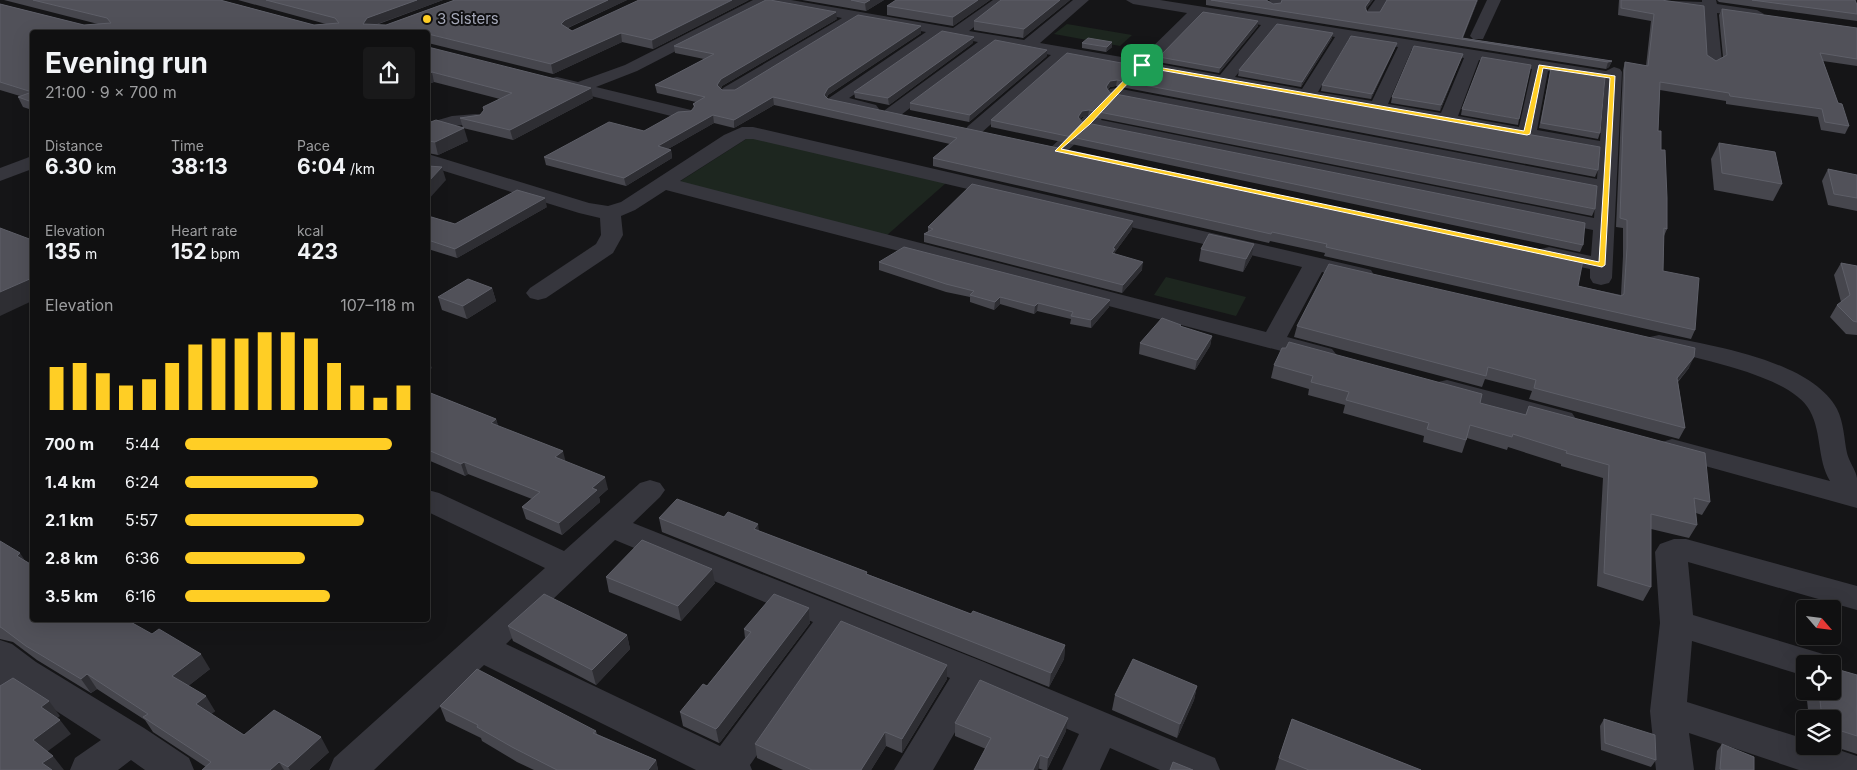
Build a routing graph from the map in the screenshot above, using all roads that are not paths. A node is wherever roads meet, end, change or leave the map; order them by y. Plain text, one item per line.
1 (765, 0) edge
2 (1002, 0) edge
3 (1082, 0) edge
4 (1133, 0) edge
5 (1382, 0) edge
6 (1494, 0) edge
7 (1654, 0) edge
8 (1709, 4) edge
9 (891, 5) edge
10 (1198, 10) junction
11 (1372, 14) edge
12 (862, 17) junction
13 (1776, 17) edge
14 (1271, 22) junction
15 (940, 30) junction
16 (956, 33) junction
17 (1345, 34) junction
18 (1478, 36) dead end
19 (991, 39) junction
20 (1407, 44) junction
21 (1028, 45) junction
22 (1064, 52) junction
23 (1473, 55) junction
24 (1714, 62) edge
25 (1142, 65) junction
26 (1541, 66) junction
27 (540, 78) edge
28 (1224, 80) junction
29 (584, 85) edge
30 (728, 92) edge
31 (1116, 93) junction
32 (1307, 95) junction
33 (1378, 107) junction
34 (685, 114) edge
35 (891, 114) junction
36 (476, 119) edge
37 (919, 119) edge
38 (1448, 120) junction
39 (1088, 123) junction
40 (430, 128) edge
41 (974, 131) edge
42 (1527, 134) junction
43 (1609, 148) junction
44 (1076, 154) edge
45 (430, 161) edge
46 (30, 163) edge
47 (0, 175) edge
48 (663, 183) junction
49 (1607, 187) junction
50 (610, 213) junction
51 (1604, 226) junction
52 (1534, 251) edge
53 (1315, 264) junction
54 (1382, 279) edge
55 (538, 293) dead end
56 (1640, 338) edge
57 (1273, 341) junction
58 (1340, 359) edge
59 (1426, 382) edge
60 (1580, 424) edge
61 (1646, 442) edge
62 (650, 490) dead end
63 (1857, 498) edge
64 (430, 501) edge
65 (610, 526) junction
66 (568, 566) junction
67 (1857, 598) edge
68 (834, 618) junction
69 (1677, 623) junction
70 (480, 647) junction
71 (1796, 659) edge
72 (8, 671) edge
73 (972, 672) junction
74 (1668, 711) junction
75 (1100, 728) junction
76 (131, 739) junction
77 (730, 769) edge
78 (90, 770) edge
79 (175, 770) edge
80 (348, 770) edge
81 (913, 770) edge
82 (1081, 770) edge
83 (1201, 770) edge
84 (1675, 770) edge
85 (1849, 770) edge

1 - 12 street
1 - 29 street
2 - 16 street
3 - 21 street
4 - 10 street
5 - 11 street
6 - 18 street
7 - 8 street
8 - 13 street
8 - 24 street
9 - 12 street
10 - 14 street
10 - 25 street
12 - 15 street
12 - 30 street
14 - 17 street
14 - 28 street
15 - 16 street
15 - 35 street
16 - 19 street
17 - 20 street
17 - 32 street
19 - 21 street
19 - 35 street
20 - 23 street
20 - 33 street
21 - 22 street
22 - 25 street
22 - 41 street
23 - 26 street
23 - 38 street
25 - 28 street
25 - 31 street
26 - 42 street
26 - 43 street
27 - 34 street
28 - 32 street
31 - 39 street
31 - 49 street
32 - 33 street
33 - 38 street
35 - 37 street
36 - 40 street
38 - 42 street
39 - 44 street
39 - 51 street
42 - 43 street
43 - 49 street
45 - 50 street
46 - 47 street
48 - 50 street
48 - 53 street
48 - 57 street
49 - 51 street
50 - 55 street
51 - 52 street
53 - 54 street
53 - 57 street
56 - 63 street
57 - 58 street
59 - 60 street
61 - 63 street
62 - 65 street
64 - 66 street
65 - 66 street
65 - 68 street
66 - 70 street
67 - 69 street
68 - 73 street
68 - 77 street
69 - 71 street
69 - 74 street
70 - 77 street
70 - 80 street
72 - 76 street
73 - 75 street
73 - 81 street
74 - 84 street
74 - 85 street
75 - 82 street
75 - 83 street
76 - 78 street
76 - 79 street

